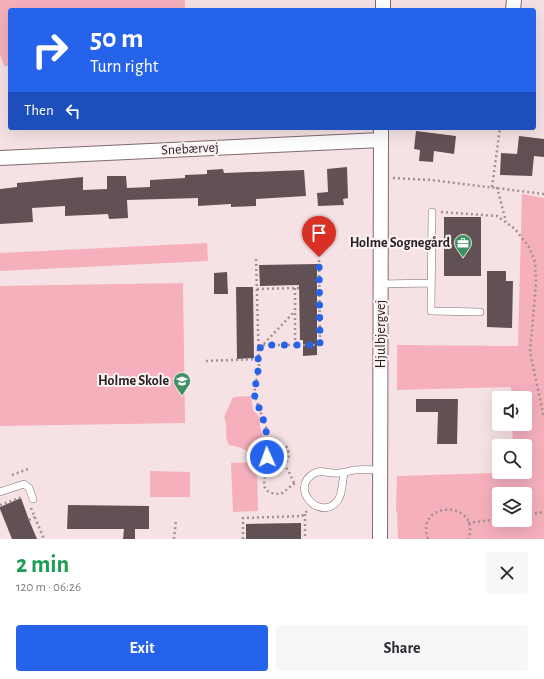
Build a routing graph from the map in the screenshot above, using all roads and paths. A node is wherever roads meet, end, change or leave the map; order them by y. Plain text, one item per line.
1 (500, 130) edge
2 (381, 134) edge
3 (0, 158) edge
4 (381, 177) junction
5 (492, 187) junction
6 (497, 187) junction
7 (544, 194) edge
8 (432, 212) joint
9 (506, 222) junction
10 (319, 257) dead end
11 (256, 259) dead end
12 (431, 283) junction
13 (381, 284) junction
14 (295, 288) junction
15 (300, 288) dead end
16 (257, 289) junction
17 (295, 311) junction
18 (480, 312) dead end
19 (263, 345) junction
20 (296, 345) junction
21 (257, 351) junction
22 (257, 359) junction
23 (206, 361) dead end
24 (544, 418) edge
25 (266, 446) junction
26 (269, 462) junction
27 (283, 464) junction
28 (28, 469) dead end
29 (380, 470) junction
30 (344, 473) junction
31 (7, 477) dead end
32 (294, 483) junction
33 (305, 485) junction
34 (0, 492) edge
35 (26, 496) dead end
36 (31, 501) joint
37 (312, 504) junction
38 (0, 505) edge
39 (544, 512) edge
40 (305, 514) junction
41 (532, 514) edge
42 (35, 517) junction
43 (29, 520) dead end
44 (176, 520) dead end
45 (492, 520) edge
46 (468, 523) junction
47 (44, 539) edge
48 (174, 539) edge
49 (243, 539) edge
50 (305, 539) edge
51 (380, 539) edge
52 (428, 539) edge
53 (468, 539) edge

1 - 5 path
2 - 3 street, Snebærvej
2 - 4 street, Hjulbjergvej
4 - 5 path
4 - 13 street, Hjulbjergvej
5 - 6 path
6 - 7 path
6 - 9 path
8 - 9 path
8 - 12 lane
9 - 24 path
10 - 20 path
11 - 16 path
12 - 13 lane
12 - 18 lane
13 - 29 street, Hjulbjergvej
14 - 15 path
14 - 16 path
14 - 17 path
16 - 21 path
17 - 19 path
17 - 20 path
19 - 20 path
19 - 21 path
21 - 22 path
22 - 23 path
22 - 25 path
25 - 26 path
25 - 27 path
26 - 27 path
26 - 32 path
27 - 32 path
28 - 31 path
29 - 30 lane
29 - 51 street, Hjulbjergvej
30 - 33 lane
30 - 37 lane
32 - 33 path
33 - 37 lane
34 - 36 lane
35 - 38 path
36 - 42 path
37 - 40 path
39 - 41 path
40 - 49 path
40 - 50 path
42 - 43 path
42 - 47 path
44 - 48 path
45 - 46 path
46 - 52 path
46 - 53 path

